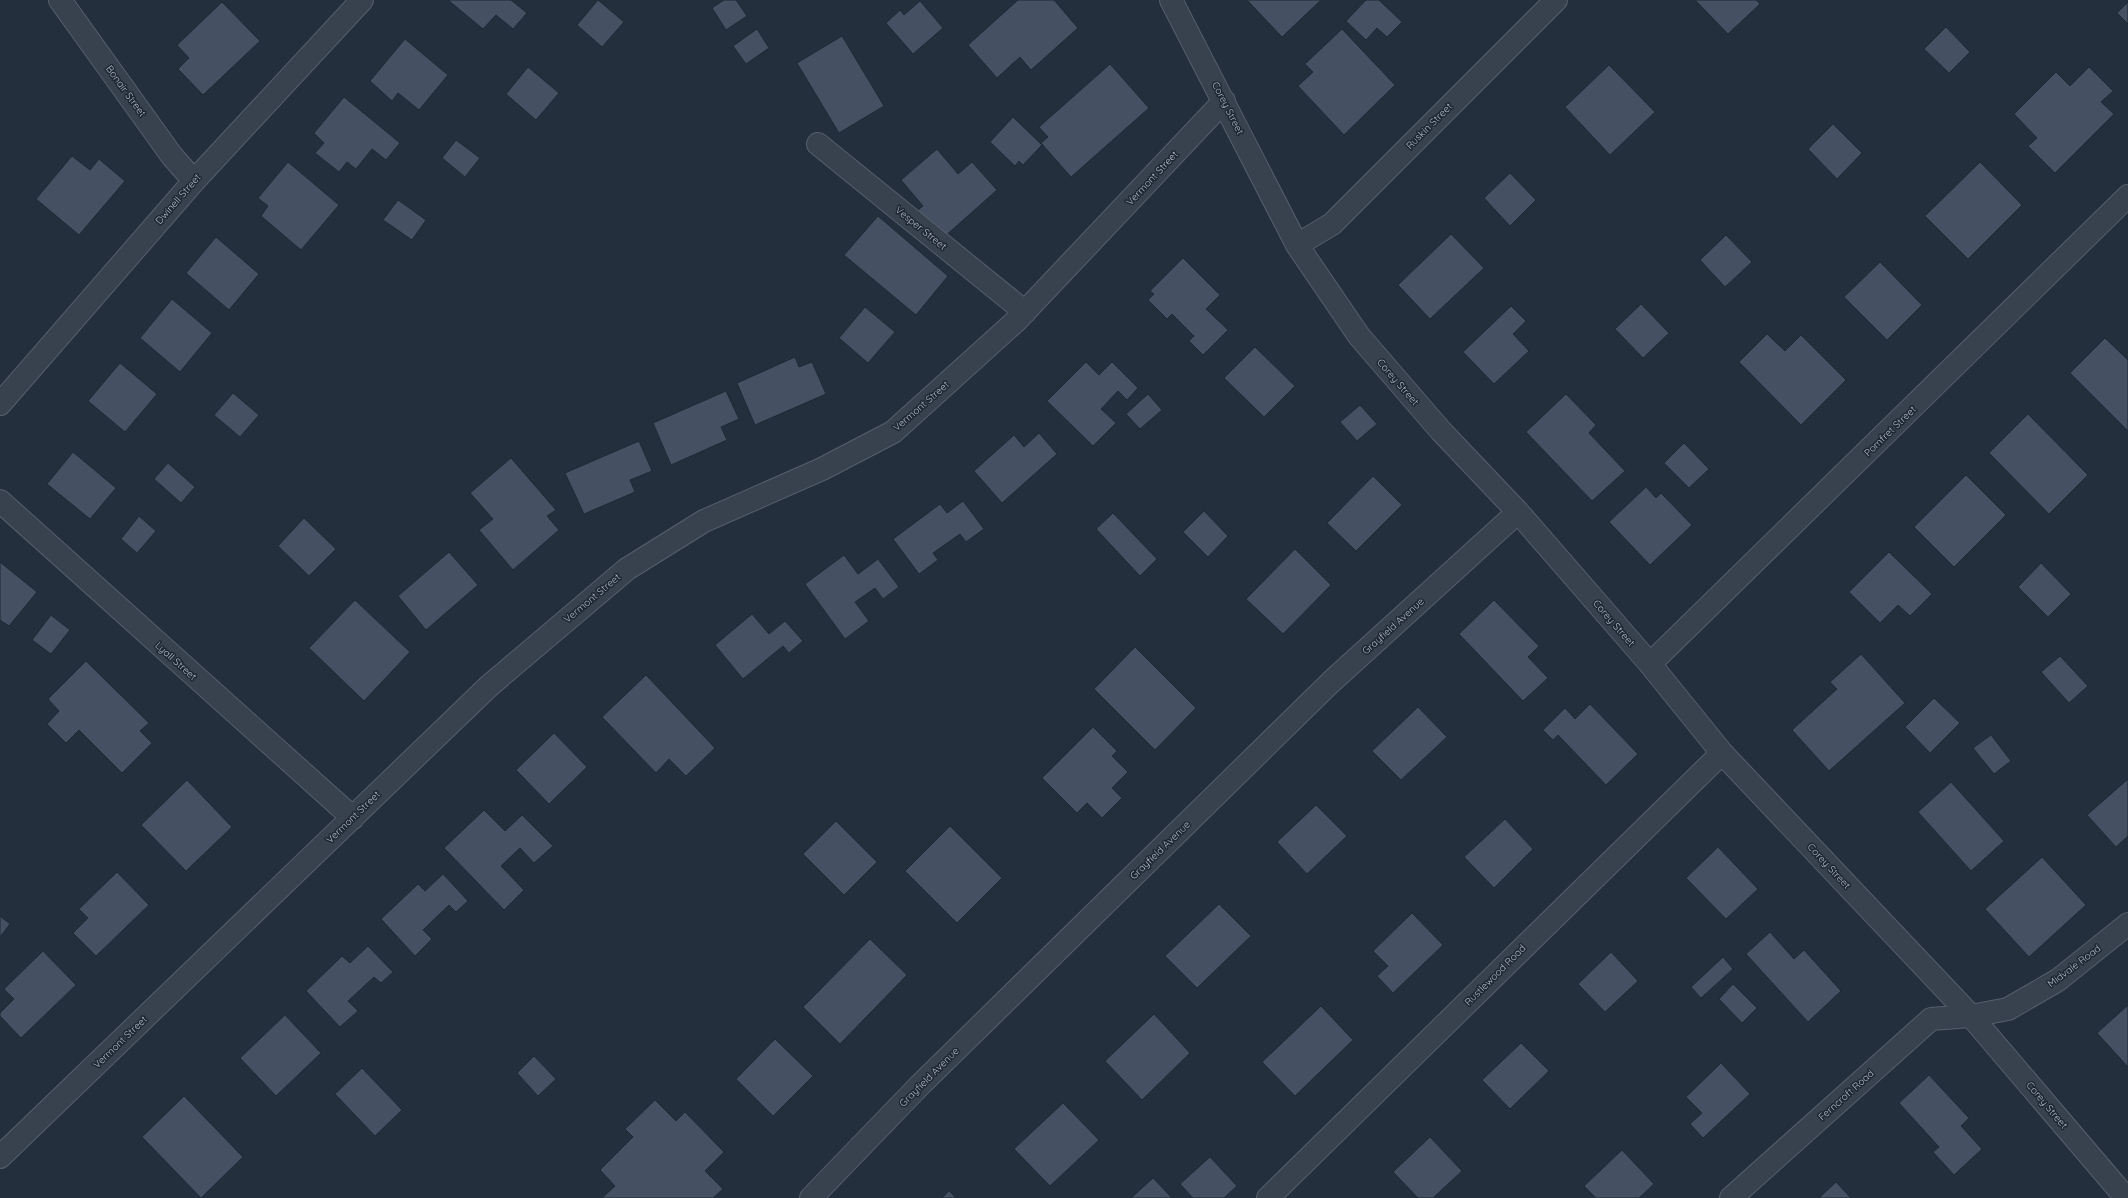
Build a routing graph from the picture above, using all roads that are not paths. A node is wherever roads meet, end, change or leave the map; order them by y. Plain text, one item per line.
1 (60, 0) edge
2 (362, 0) edge
3 (1171, 0) edge
4 (1556, 0) edge
5 (1224, 101) junction
6 (818, 144) dead end
7 (194, 181) junction
8 (2128, 196) edge
9 (1297, 245) junction
10 (1025, 312) junction
11 (0, 404) edge
12 (0, 502) edge
13 (1518, 512) junction
14 (1650, 664) junction
15 (1722, 753) junction
16 (352, 818) junction
17 (2128, 924) edge
18 (1971, 1016) junction
19 (0, 1157) edge
20 (811, 1198) edge
21 (1268, 1198) edge
22 (1731, 1198) edge
23 (2126, 1198) edge

1 - 7 street, Bonair Street
2 - 7 street, Dwinell Street
3 - 5 street, Corey Street
4 - 9 street, Ruskin Street
5 - 9 street, Corey Street
5 - 10 street, Vermont Street
6 - 10 street, Vesper Street
7 - 11 street, Dwinell Street
8 - 14 street, Pomfret Street
9 - 13 street, Corey Street
10 - 16 street, Vermont Street
12 - 16 street, Lyall Street
13 - 14 street, Corey Street
13 - 20 street, Grayfield Avenue
14 - 15 street, Corey Street
15 - 18 street, Corey Street
15 - 21 street, Rustlewood Road
16 - 19 street, Vermont Street
17 - 18 street, Midvale Road
18 - 22 street, Ferncroft Road
18 - 23 street, Corey Street

